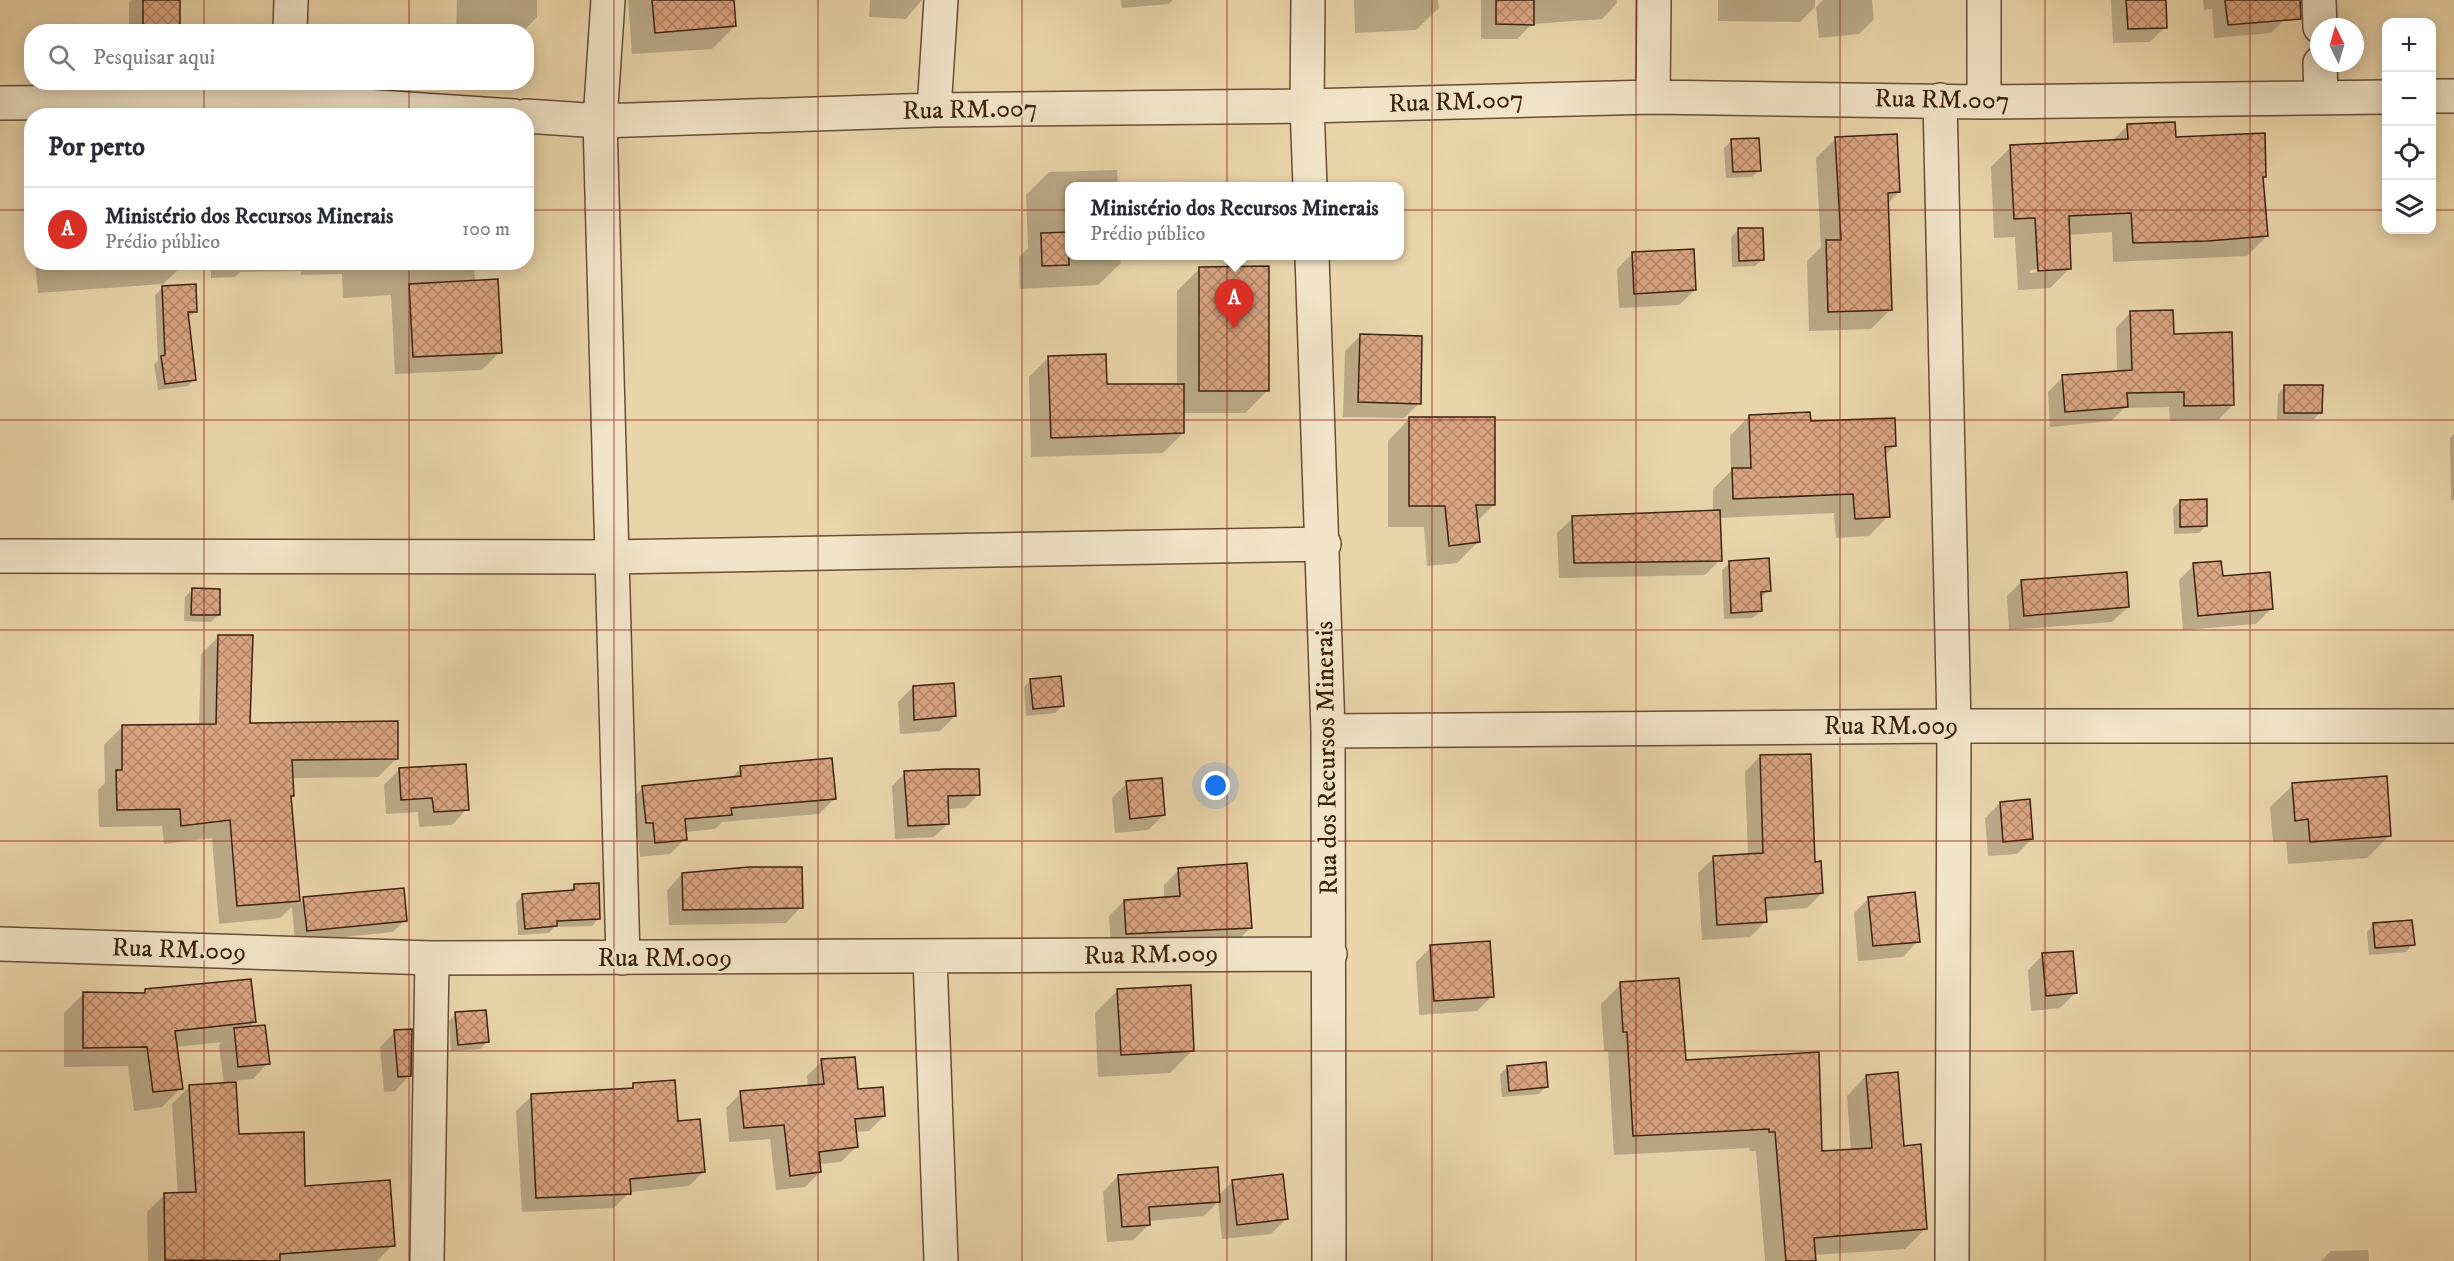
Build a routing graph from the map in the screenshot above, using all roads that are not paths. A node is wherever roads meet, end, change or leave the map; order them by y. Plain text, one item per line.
1 (291, 0) edge
2 (608, 0) edge
3 (941, 0) edge
4 (1308, 0) edge
5 (1654, 0) edge
6 (1984, 0) edge
7 (2319, 0) edge
8 (2320, 18) edge
9 (290, 24) edge
10 (2320, 72) edge
11 (288, 92) edge
12 (2436, 96) edge
13 (2454, 96) edge
14 (1653, 97) junction
15 (2321, 97) junction
16 (2382, 97) edge
17 (1940, 100) junction
18 (1984, 102) junction
19 (0, 104) edge
20 (1306, 106) junction
21 (439, 108) edge
22 (934, 110) junction
23 (534, 117) edge
24 (600, 121) junction
25 (1310, 182) edge
26 (1312, 260) edge
27 (1324, 544) junction
28 (0, 556) edge
29 (610, 557) junction
30 (1954, 726) junction
31 (2454, 726) edge
32 (1328, 731) junction
33 (0, 945) edge
34 (1330, 954) junction
35 (930, 957) junction
36 (432, 958) junction
37 (623, 958) junction
38 (427, 1261) edge
39 (941, 1261) edge
40 (1329, 1261) edge
41 (1952, 1261) edge

1 - 9 street
2 - 24 street
3 - 22 street
4 - 20 street
5 - 14 street
6 - 18 street
7 - 8 street
10 - 15 street
11 - 19 street
11 - 21 street
12 - 13 street
14 - 17 street, Rua RM.007
14 - 20 street, Rua RM.007
15 - 16 street, Rua RM.007
15 - 18 street, Rua RM.007
17 - 18 street, Rua RM.007
17 - 30 street
20 - 22 street, Rua RM.007
20 - 25 street
22 - 24 street, Rua RM.007
23 - 24 street, Rua RM.007
24 - 29 street
26 - 27 street, Rua dos Recursos Minerais
27 - 29 street
27 - 32 street, Rua dos Recursos Minerais
28 - 29 street
29 - 37 street
30 - 31 street, Rua RM.009
30 - 32 street, Rua RM.009
30 - 41 street
32 - 34 street, Rua dos Recursos Minerais
33 - 36 street, Rua RM.009
34 - 35 street, Rua RM.009
34 - 40 street, Rua dos Recursos Minerais
35 - 37 street, Rua RM.009
35 - 39 street
36 - 37 street, Rua RM.009
36 - 38 street

